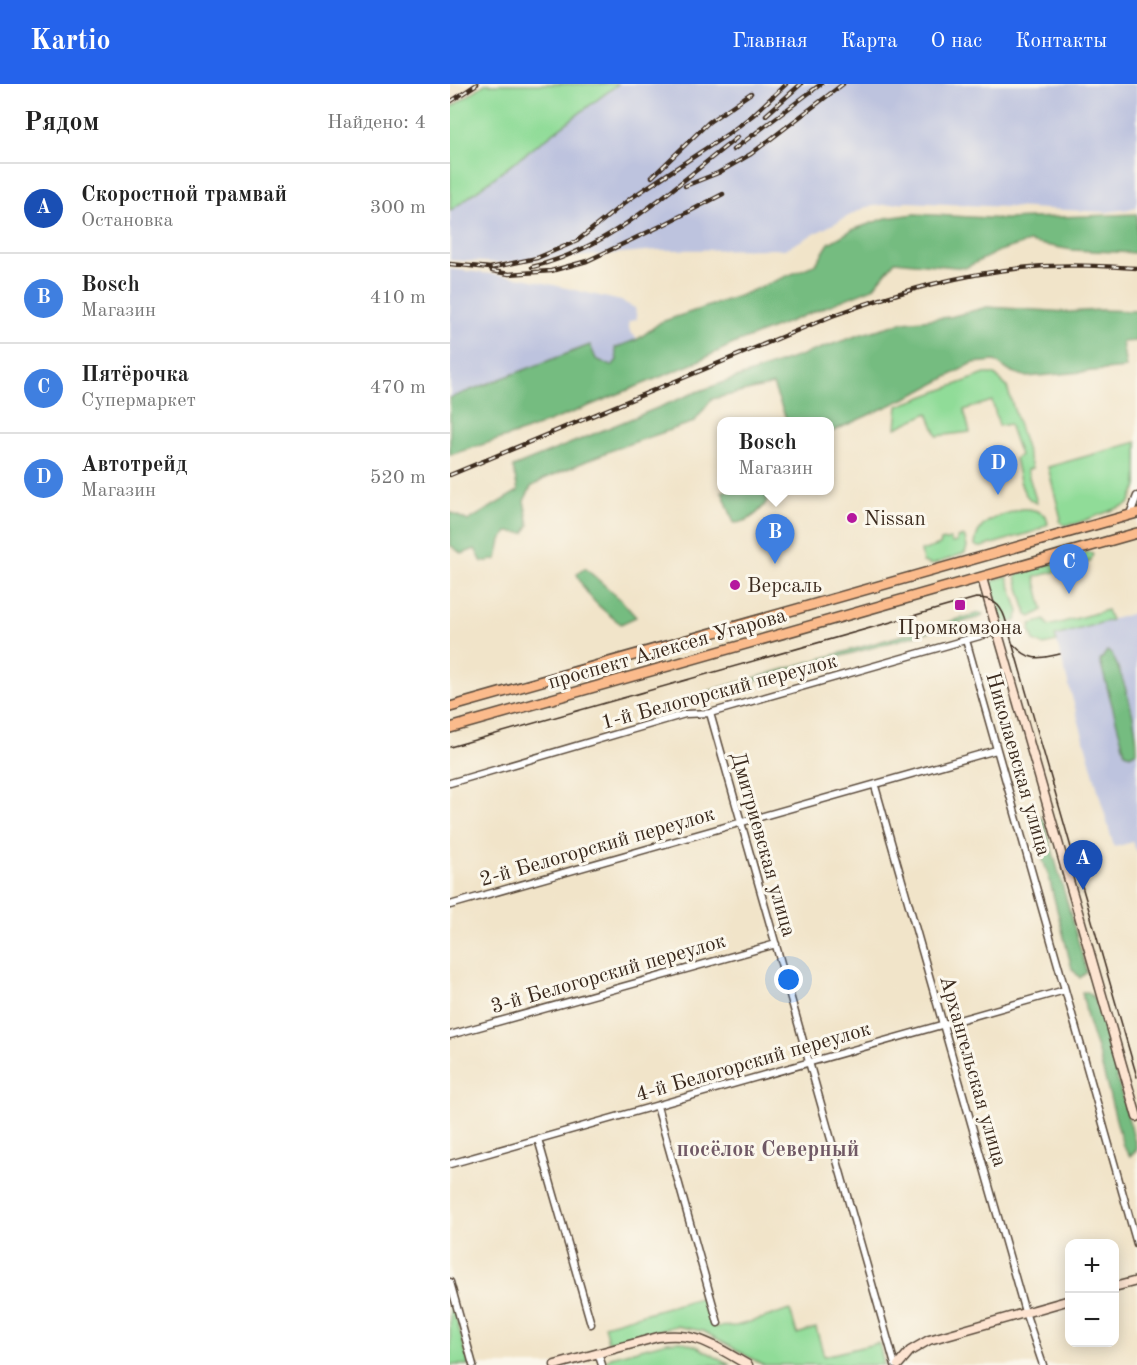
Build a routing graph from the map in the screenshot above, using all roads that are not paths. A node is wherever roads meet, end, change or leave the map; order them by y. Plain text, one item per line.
1 (1137, 495) edge
2 (1134, 514) edge
3 (1137, 533) edge
4 (975, 558) junction
5 (982, 578) junction
6 (997, 631) junction
7 (966, 640) junction
8 (450, 707) edge
9 (710, 713) junction
10 (450, 728) edge
11 (996, 750) junction
12 (450, 783) edge
13 (875, 786) junction
14 (741, 823) junction
15 (450, 905) edge
16 (776, 944) junction
17 (1065, 990) junction
18 (944, 1024) junction
19 (450, 1035) edge
20 (810, 1062) junction
21 (657, 1106) junction
22 (1137, 1117) edge
23 (538, 1138) junction
24 (450, 1164) edge
25 (1137, 1244) edge
26 (1137, 1281) edge
27 (450, 1282) edge
28 (1119, 1286) edge
29 (1065, 1301) edge
30 (1025, 1312) junction
31 (718, 1323) dead end
32 (591, 1324) dead end
33 (598, 1353) junction
34 (1041, 1364) edge
35 (473, 1365) edge
36 (555, 1365) edge
37 (602, 1365) edge
38 (748, 1365) edge
39 (896, 1365) edge

1 - 2 street, проспект Алексея Угарова
2 - 4 main road, проспект Алексея Угарова
3 - 5 main road, проспект Алексея Угарова
4 - 5 main road
4 - 8 main road, проспект Алексея Угарова
5 - 6 main road, Николаевская улица
5 - 10 main road, проспект Алексея Угарова
6 - 7 street, 1-й Белогорский переулок
6 - 22 main road, Николаевская улица
7 - 9 street, 1-й Белогорский переулок
7 - 11 street, Николаевская улица
9 - 12 street, 1-й Белогорский переулок
9 - 14 street, Дмитриевская улица
11 - 13 street, 2-й Белогорский переулок
11 - 17 street, Николаевская улица
13 - 14 street, 2-й Белогорский переулок
13 - 18 street, Архангельская улица
14 - 15 street, 2-й Белогорский переулок
14 - 16 street, Дмитриевская улица
16 - 19 street, 3-й Белогорский переулок
16 - 20 street, Дмитриевская улица
17 - 18 street, 4-й Белогорский переулок
17 - 25 street, Николаевская улица
18 - 20 street, 4-й Белогорский переулок
18 - 30 street, Архангельская улица
20 - 21 street, 4-й Белогорский переулок
20 - 39 street, Дмитриевская улица
21 - 23 street, 4-й Белогорский переулок
21 - 31 street
23 - 24 street, 4-й Белогорский переулок
23 - 32 street
26 - 28 main road
27 - 35 street
29 - 30 main road
30 - 34 street, Архангельская улица
30 - 39 main road
33 - 36 main road
33 - 37 street
33 - 38 main road

